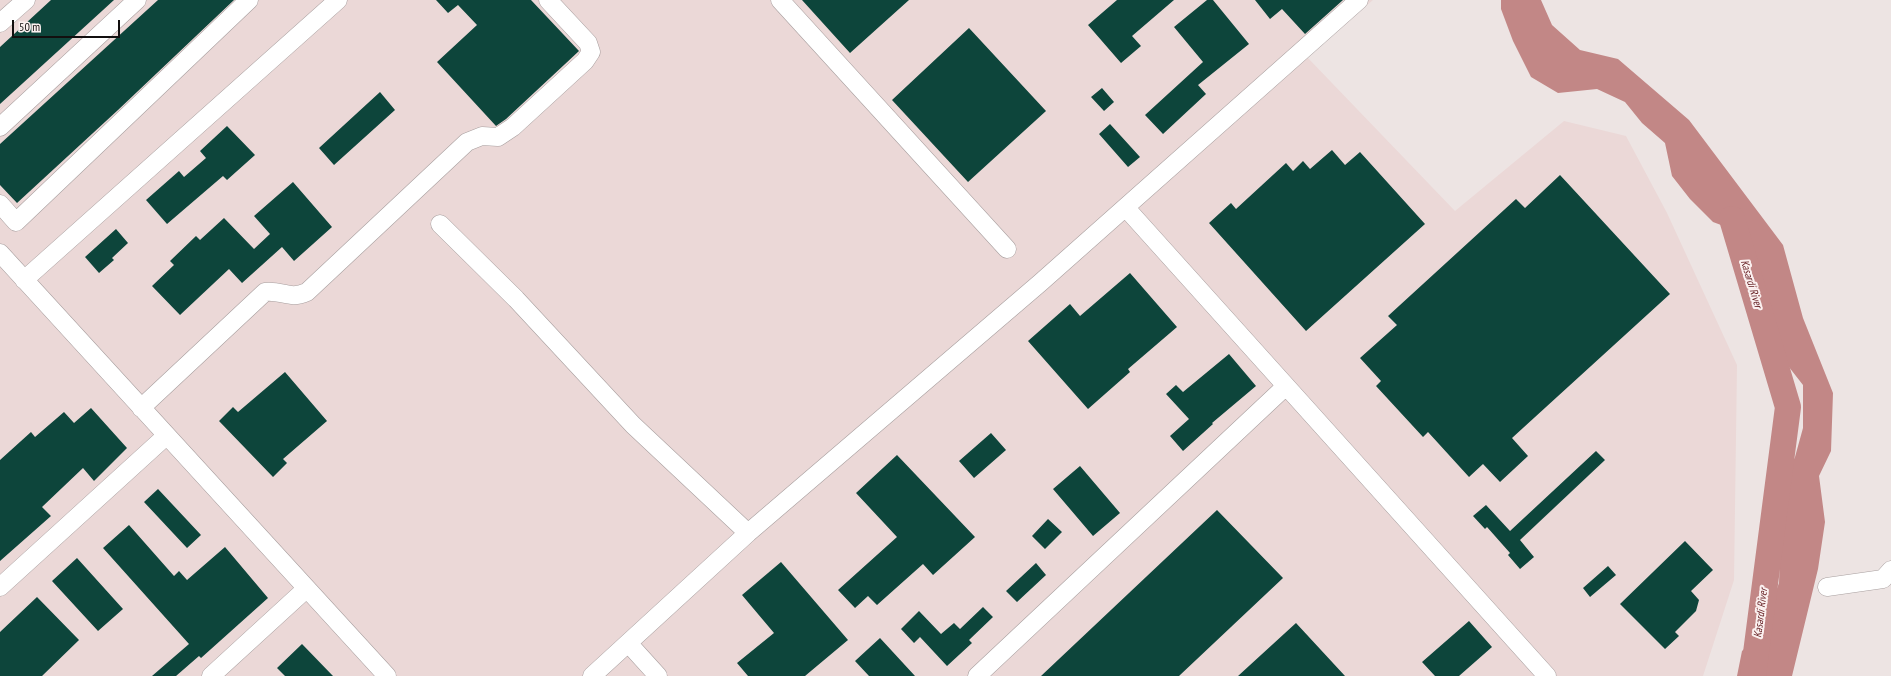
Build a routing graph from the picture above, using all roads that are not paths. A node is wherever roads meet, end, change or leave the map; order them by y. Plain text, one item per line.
1 (26, 0) edge
2 (136, 0) edge
3 (250, 0) edge
4 (338, 0) edge
5 (548, 0) edge
6 (780, 0) edge
7 (1359, 0) edge
8 (0, 23) edge
9 (0, 126) edge
10 (0, 204) edge
11 (1126, 208) junction
12 (440, 224) dead end
13 (1006, 249) dead end
14 (0, 253) edge
15 (24, 280) junction
16 (1286, 386) junction
17 (141, 408) junction
18 (166, 436) junction
19 (748, 533) junction
20 (1891, 570) edge
21 (0, 587) edge
22 (1827, 587) dead end
23 (306, 589) junction
24 (629, 644) junction
25 (211, 676) edge
26 (386, 676) edge
27 (592, 676) edge
28 (658, 676) edge
29 (977, 676) edge
30 (1547, 676) edge

1 - 8 street
2 - 9 street
3 - 10 street
4 - 15 street
5 - 17 street
6 - 13 street
7 - 11 street
11 - 16 street
11 - 19 street
12 - 19 street
14 - 15 street
15 - 17 street
16 - 29 street
16 - 30 street
17 - 18 street
18 - 21 street
18 - 23 street
19 - 24 street
20 - 22 street
23 - 25 street
23 - 26 street
24 - 27 street
24 - 28 street

